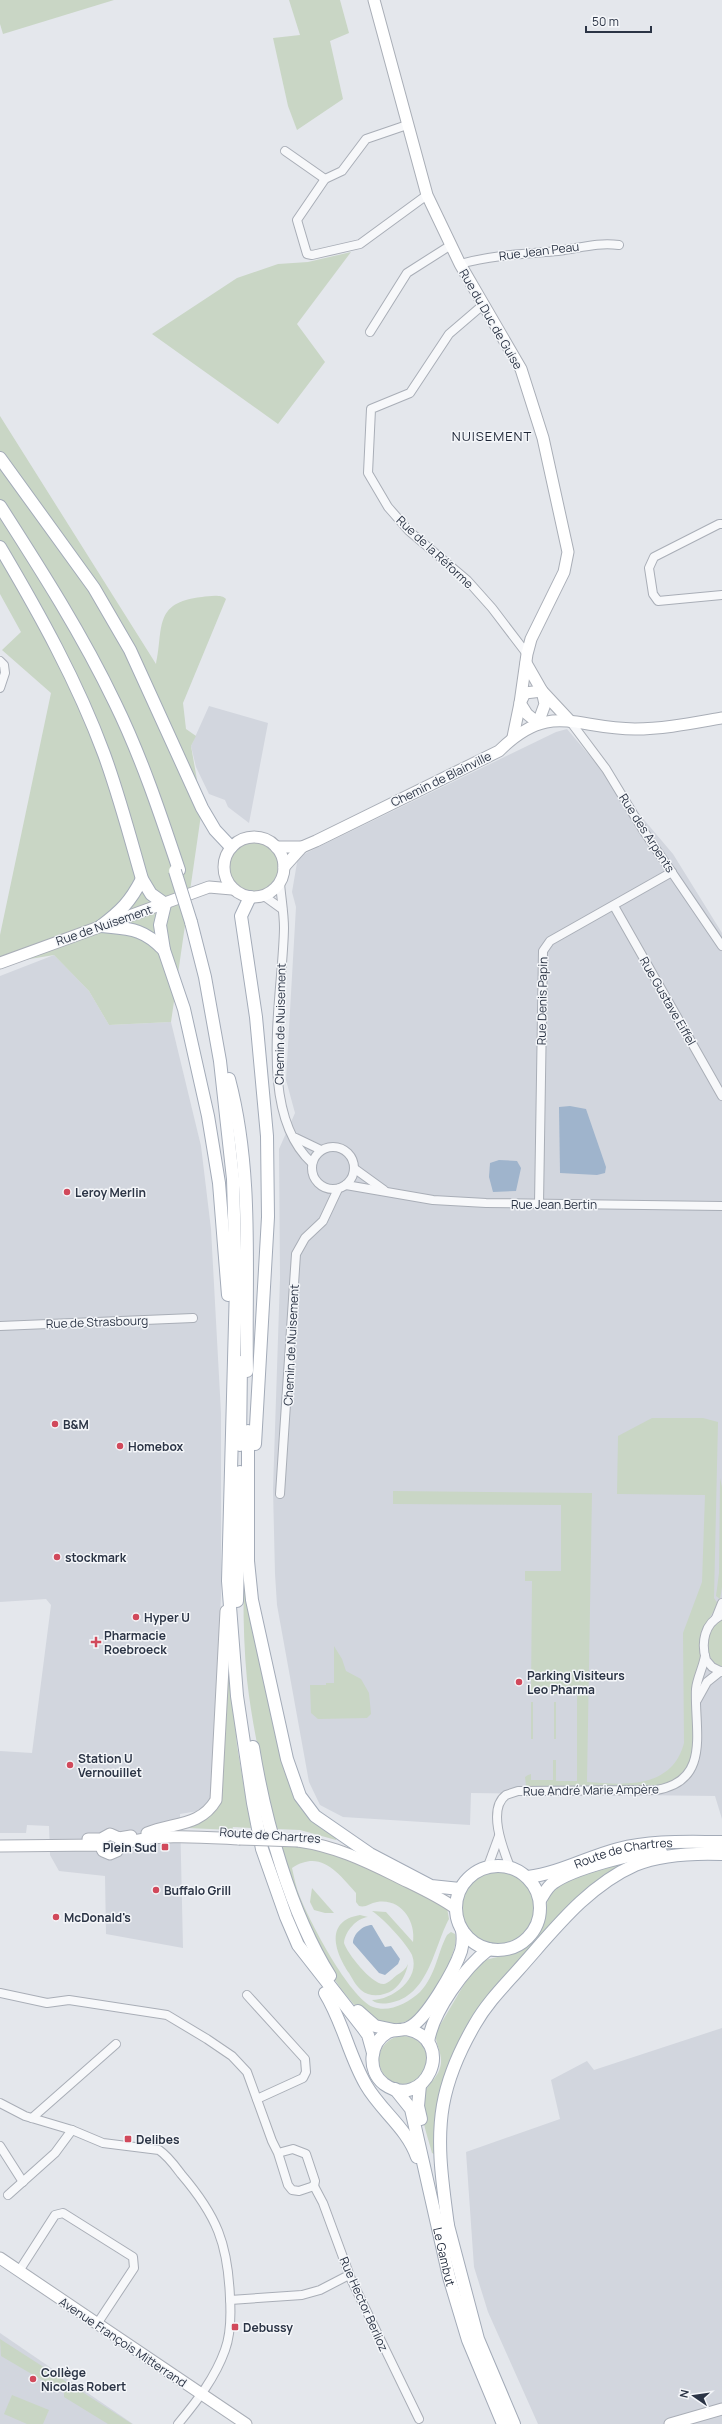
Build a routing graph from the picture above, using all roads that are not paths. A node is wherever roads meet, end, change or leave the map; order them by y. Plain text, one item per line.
1 (374, 0) edge
2 (407, 125) junction
3 (285, 151) dead end
4 (325, 179) junction
5 (427, 195) junction
6 (451, 245) junction
7 (619, 246) dead end
8 (460, 264) junction
9 (484, 304) junction
10 (370, 332) dead end
11 (0, 458) edge
12 (0, 506) edge
13 (0, 515) edge
14 (722, 524) edge
15 (0, 547) edge
16 (722, 595) edge
17 (526, 658) junction
18 (2, 663) edge
19 (0, 688) edge
20 (542, 691) junction
21 (520, 703) junction
22 (722, 718) edge
23 (570, 721) junction
24 (538, 723) junction
25 (513, 737) junction
26 (302, 846) junction
27 (231, 847) junction
28 (276, 847) junction
29 (224, 867) junction
30 (284, 867) junction
31 (177, 870) junction
32 (672, 872) junction
33 (142, 879) junction
34 (280, 883) junction
35 (209, 887) junction
36 (232, 889) junction
37 (264, 896) junction
38 (250, 897) junction
39 (165, 904) junction
40 (614, 906) junction
41 (282, 909) junction
42 (193, 921) junction
43 (100, 926) junction
44 (722, 946) edge
45 (164, 950) junction
46 (0, 963) edge
47 (228, 1074) junction
48 (722, 1096) edge
49 (294, 1137) junction
50 (321, 1150) junction
51 (312, 1163) junction
52 (355, 1169) junction
53 (346, 1185) junction
54 (325, 1188) junction
55 (338, 1189) junction
56 (388, 1192) junction
57 (539, 1204) junction
58 (328, 1206) junction
59 (722, 1206) edge
60 (193, 1318) dead end
61 (0, 1326) edge
62 (232, 1388) junction
63 (280, 1494) dead end
64 (228, 1581) junction
65 (722, 1603) edge
66 (719, 1617) edge
67 (256, 1621) junction
68 (705, 1656) junction
69 (722, 1671) edge
70 (697, 1701) junction
71 (147, 1834) junction
72 (238, 1836) junction
73 (499, 1836) junction
74 (298, 1838) junction
75 (0, 1841) edge
76 (120, 1841) junction
77 (100, 1842) junction
78 (722, 1842) edge
79 (56, 1843) junction
80 (0, 1846) edge
81 (370, 1854) junction
82 (718, 1854) edge
83 (488, 1866) junction
84 (510, 1867) junction
85 (528, 1877) junction
86 (460, 1889) junction
87 (540, 1900) junction
88 (456, 1908) junction
89 (462, 1930) junction
90 (298, 1945) junction
91 (489, 1949) junction
92 (0, 1993) edge
93 (247, 1996) dead end
94 (406, 2029) junction
95 (394, 2030) junction
96 (428, 2042) junction
97 (116, 2044) dead end
98 (373, 2053) junction
99 (420, 2085) junction
100 (395, 2089) junction
101 (257, 2099) junction
102 (0, 2103) edge
103 (32, 2118) junction
104 (72, 2130) junction
105 (0, 2146) edge
106 (278, 2153) junction
107 (23, 2182) junction
108 (314, 2186) junction
109 (8, 2195) dead end
110 (448, 2226) junction
111 (441, 2244) junction
112 (0, 2258) edge
113 (19, 2271) junction
114 (349, 2275) junction
115 (230, 2300) junction
116 (97, 2324) junction
117 (201, 2395) junction
118 (722, 2409) edge
119 (418, 2420) dead end
120 (178, 2424) edge
121 (246, 2424) edge
122 (503, 2424) edge
123 (514, 2424) edge
124 (670, 2424) edge

1 - 2 street, Rue du Duc de Guise
2 - 4 street
2 - 5 street, Rue du Duc de Guise
3 - 4 street
4 - 5 street
5 - 6 street, Rue du Duc de Guise
6 - 8 street, Rue du Duc de Guise
6 - 10 street
7 - 8 street, Rue Jean Peau
8 - 9 street, Rue du Duc de Guise
9 - 17 street, Rue du Duc de Guise
9 - 17 street, Rue de la Réforme
11 - 27 main road
12 - 31 main road
13 - 31 main road
14 - 16 street
15 - 33 main road
17 - 20 street
17 - 21 street, Rue du Duc de Guise
18 - 19 street
20 - 21 street
20 - 23 street
20 - 24 street
21 - 24 street
21 - 25 street, Rue du Duc de Guise
22 - 23 street, Chemin de Blainville
23 - 24 street, Chemin de Blainville
23 - 32 street, Rue des Arpents
24 - 25 street, Chemin de Blainville
25 - 26 street, Chemin de Blainville
26 - 28 street, Chemin de Blainville
26 - 30 street, Chemin de Blainville
27 - 28 street
27 - 29 street
28 - 30 street
29 - 35 street
29 - 36 street
30 - 34 street
31 - 42 main road, bridge
32 - 40 street, Rue Denis Papin
32 - 44 street, Rue des Arpents
33 - 39 main road
33 - 43 main road
34 - 37 street
34 - 41 street, Chemin de Nuisement
35 - 36 street, Rue de Nuisement
35 - 39 street, Rue de Nuisement
36 - 38 street
37 - 38 street
37 - 41 street
38 - 67 main road
39 - 43 street, Rue de Nuisement
39 - 45 main road
40 - 48 street, Rue Gustave Eiffel
40 - 57 street, Rue Denis Papin
41 - 49 street, Chemin de Nuisement
42 - 47 main road
42 - 62 main road
43 - 45 main road
43 - 46 street, Rue de Nuisement
45 - 62 main road
47 - 67 main road
47 - 95 main road
49 - 50 street
49 - 51 street, Chemin de Nuisement
50 - 51 street
50 - 52 street
51 - 54 street
52 - 53 street
52 - 56 street, Rue Jean Bertin
53 - 55 street
53 - 56 street, Rue Jean Bertin
54 - 55 street
54 - 58 street
55 - 58 street, Chemin de Nuisement
56 - 57 street, Rue Jean Bertin
57 - 59 street, Rue Jean Bertin
58 - 63 street, Chemin de Nuisement
60 - 61 street, Rue de Strasbourg
62 - 64 main road
64 - 71 street
64 - 90 main road
65 - 66 street
66 - 68 street, Rue André Marie Ampère
67 - 81 main road
68 - 69 street
68 - 70 street, Rue André Marie Ampère
69 - 70 street, Rue André Marie Ampère
70 - 73 street, Rue André Marie Ampère
71 - 72 street, Route de Chartres
71 - 76 street, Route de Chartres
72 - 74 street, Route de Chartres
72 - 76 street, Route de Chartres
73 - 83 street, Rue André Marie Ampère
73 - 84 street, Rue André Marie Ampère
74 - 81 street, Route de Chartres
74 - 88 street, Route de Chartres
75 - 79 street, Route de Chartres
76 - 77 street, Route de Chartres
76 - 77 street, Route de Chartres
77 - 79 street, Route de Chartres
78 - 85 main road, Route de Chartres
79 - 80 street, Route de Chartres
81 - 86 main road, Route de Chartres
82 - 87 main road, Route de Chartres
82 - 110 main road
83 - 84 main road
83 - 86 main road
84 - 85 main road
85 - 87 main road
86 - 88 main road
87 - 91 main road
88 - 89 main road
89 - 91 main road
89 - 94 main road
90 - 98 main road
90 - 111 main road
91 - 96 main road
92 - 101 street
93 - 101 street
94 - 95 main road
94 - 96 main road
95 - 98 main road
96 - 99 main road
97 - 103 street
98 - 100 main road
99 - 100 main road
99 - 110 main road
100 - 111 main road, Le Gambut
101 - 106 street
102 - 103 street
103 - 104 street
104 - 107 street
104 - 115 street
105 - 107 street
106 - 108 street
106 - 108 street, Rue Hector Berlioz
107 - 109 street
108 - 114 street, Rue Hector Berlioz
110 - 123 main road, Le Gambut
111 - 122 main road, Le Gambut
112 - 113 street, Avenue François Mitterrand
113 - 116 street, Avenue François Mitterrand
113 - 116 street
114 - 115 street
114 - 119 street, Rue Hector Berlioz
115 - 117 street
116 - 117 street, Avenue François Mitterrand
117 - 120 street
117 - 121 street, Avenue François Mitterrand
118 - 124 street

